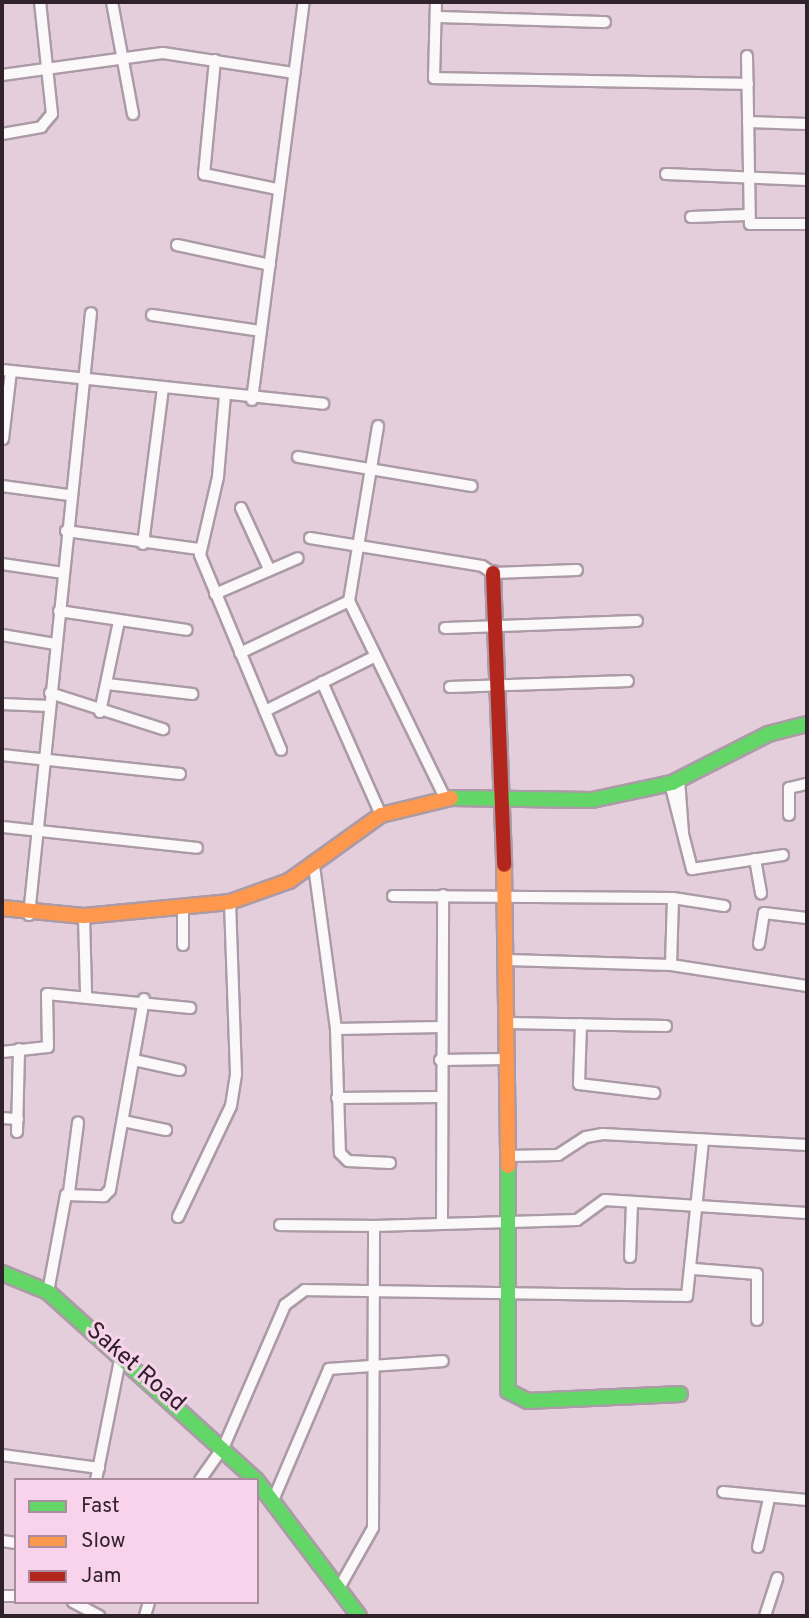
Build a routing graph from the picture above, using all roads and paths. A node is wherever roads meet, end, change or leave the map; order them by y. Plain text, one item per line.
1 (40, 2) edge
2 (112, 2) edge
3 (304, 2) edge
4 (436, 2) edge
5 (436, 17) junction
6 (606, 22) dead end
7 (122, 56) junction
8 (747, 56) dead end
9 (215, 60) junction
10 (49, 68) junction
11 (294, 74) junction
12 (2, 75) edge
13 (748, 84) junction
14 (133, 114) dead end
15 (748, 122) junction
16 (807, 124) edge
17 (2, 134) edge
18 (666, 174) dead end
19 (748, 179) junction
20 (807, 180) edge
21 (277, 190) junction
22 (747, 215) junction
23 (691, 216) dead end
24 (807, 224) edge
25 (177, 245) dead end
26 (270, 265) junction
27 (91, 313) dead end
28 (152, 314) dead end
29 (260, 331) junction
30 (6, 371) edge
31 (82, 379) junction
32 (163, 387) junction
33 (225, 395) junction
34 (252, 400) junction
35 (323, 404) dead end
36 (378, 426) dead end
37 (3, 439) edge
38 (298, 457) dead end
39 (369, 470) junction
40 (2, 486) edge
41 (472, 486) dead end
42 (69, 495) junction
43 (241, 508) dead end
44 (66, 531) junction
45 (310, 538) dead end
46 (143, 544) junction
47 (354, 546) junction
48 (200, 555) junction
49 (298, 558) dead end
50 (2, 564) edge
51 (269, 569) junction
52 (577, 570) dead end
53 (62, 573) junction
54 (494, 573) junction
55 (215, 594) junction
56 (349, 601) junction
57 (59, 611) junction
58 (119, 621) junction
59 (637, 621) dead end
60 (498, 626) junction
61 (445, 628) dead end
62 (187, 631) dead end
63 (2, 635) edge
64 (55, 644) junction
65 (240, 653) junction
66 (374, 657) junction
67 (628, 681) dead end
68 (322, 682) junction
69 (107, 684) junction
70 (450, 687) dead end
71 (499, 687) junction
72 (50, 693) junction
73 (192, 694) dead end
74 (2, 704) edge
75 (49, 706) junction
76 (265, 711) junction
77 (100, 712) junction
78 (807, 723) edge
79 (163, 729) dead end
80 (281, 750) dead end
81 (2, 755) edge
82 (46, 760) junction
83 (180, 774) dead end
84 (675, 781) junction
85 (807, 784) edge
86 (445, 798) junction
87 (502, 800) junction
88 (381, 815) junction
89 (789, 816) dead end
90 (2, 827) edge
91 (38, 830) junction
92 (197, 848) dead end
93 (783, 855) dead end
94 (755, 859) junction
95 (309, 868) junction
96 (761, 893) dead end
97 (393, 895) dead end
98 (443, 895) junction
99 (505, 896) junction
100 (673, 898) junction
101 (230, 902) junction
102 (183, 906) junction
103 (724, 906) dead end
104 (2, 908) edge
105 (29, 915) junction
106 (84, 916) junction
107 (807, 918) edge
108 (759, 944) dead end
109 (183, 945) dead end
110 (508, 960) junction
111 (671, 965) junction
112 (807, 986) edge
113 (86, 995) junction
114 (144, 999) junction
115 (190, 1008) dead end
116 (508, 1024) junction
117 (581, 1024) junction
118 (666, 1026) dead end
119 (440, 1027) junction
120 (336, 1029) junction
121 (19, 1049) junction
122 (2, 1052) edge
123 (507, 1059) junction
124 (134, 1060) junction
125 (440, 1060) junction
126 (180, 1070) dead end
127 (654, 1093) dead end
128 (440, 1097) junction
129 (337, 1098) junction
130 (2, 1118) edge
131 (18, 1119) junction
132 (123, 1121) junction
133 (78, 1123) dead end
134 (166, 1130) dead end
135 (17, 1132) dead end
136 (704, 1140) junction
137 (807, 1145) edge
138 (508, 1156) junction
139 (390, 1163) dead end
140 (69, 1192) junction
141 (632, 1202) junction
142 (696, 1205) junction
143 (807, 1213) edge
144 (178, 1217) dead end
145 (442, 1219) junction
146 (507, 1219) junction
147 (280, 1225) dead end
148 (374, 1226) junction
149 (630, 1257) dead end
150 (694, 1269) junction
151 (2, 1273) edge
152 (369, 1289) junction
153 (505, 1289) junction
154 (48, 1292) junction
155 (757, 1320) dead end
156 (121, 1355) junction
157 (443, 1361) dead end
158 (371, 1363) junction
159 (680, 1394) dead end
160 (224, 1446) junction
161 (2, 1455) edge
162 (97, 1474) edge
163 (201, 1478) edge
164 (255, 1478) edge
165 (259, 1482) edge
166 (723, 1492) dead end
167 (274, 1498) junction
168 (769, 1499) junction
169 (807, 1500) edge
170 (758, 1547) dead end
171 (777, 1578) dead end
172 (340, 1588) junction
173 (76, 1604) edge
174 (99, 1616) edge
175 (359, 1616) edge
176 (765, 1616) edge

1 - 10 street
2 - 7 street
3 - 11 street
4 - 5 street
5 - 6 street
5 - 13 street
7 - 9 street
7 - 10 street
7 - 14 street
8 - 13 street
9 - 11 street
9 - 21 street
10 - 12 street
10 - 17 street
11 - 21 street
13 - 15 street
15 - 16 street
15 - 19 street
18 - 19 street
19 - 20 street
19 - 22 street
21 - 26 street
22 - 23 street
22 - 24 street
25 - 26 street
26 - 29 street
27 - 31 street
28 - 29 street
29 - 34 street
30 - 31 street
30 - 37 street
31 - 32 street
31 - 42 street
32 - 33 street
32 - 46 street
33 - 34 street
33 - 48 street
34 - 35 street
36 - 39 street
38 - 39 street
39 - 41 street
39 - 47 street
40 - 42 street
42 - 44 street
43 - 51 street
44 - 46 street
44 - 53 street
45 - 47 street
46 - 48 street
47 - 54 street
47 - 56 street
48 - 55 street
49 - 51 street
50 - 53 street
51 - 55 street
52 - 54 street
53 - 57 street
54 - 60 street
55 - 65 street
56 - 65 street
56 - 66 street
57 - 58 street
57 - 64 street
58 - 62 street
58 - 69 street
59 - 60 street
60 - 61 street
60 - 71 street
63 - 64 street
64 - 72 street
65 - 76 street
66 - 68 street
66 - 86 street
67 - 71 street
68 - 76 street
68 - 88 street
69 - 73 street
69 - 77 street
70 - 71 street
71 - 87 street
72 - 75 street
72 - 77 street
74 - 75 street
75 - 82 street
76 - 80 street
77 - 79 street
78 - 84 street
81 - 82 street
82 - 83 street
82 - 91 street
84 - 87 street
84 - 94 street
85 - 89 street
86 - 87 street
86 - 88 street
87 - 99 street
88 - 95 street
90 - 91 street
91 - 92 street
91 - 105 street
93 - 94 street
94 - 96 street
95 - 101 street
95 - 120 street
97 - 98 street
98 - 99 street
98 - 119 street
99 - 100 street
99 - 110 street
100 - 103 street
100 - 111 street
101 - 102 street
101 - 144 street
102 - 106 street
102 - 109 street
104 - 105 street
105 - 106 street
106 - 113 street
107 - 108 street
110 - 111 street
110 - 116 street
111 - 112 street
113 - 114 street
113 - 121 street
114 - 115 street
114 - 124 street
116 - 117 street
116 - 123 street
117 - 118 street
117 - 127 street
119 - 120 street
119 - 125 street
120 - 129 street
121 - 122 street
121 - 131 street
123 - 125 street
123 - 138 street
124 - 126 street
124 - 132 street
125 - 128 street
128 - 129 street
128 - 145 street
129 - 139 street
130 - 131 street
131 - 135 street
132 - 134 street
132 - 140 street
133 - 140 street
136 - 137 street
136 - 138 street
136 - 142 street
138 - 146 street
140 - 154 street
141 - 142 street
141 - 146 street
141 - 149 street
142 - 143 street
142 - 150 street
145 - 146 street
145 - 148 street
146 - 153 street
147 - 148 street
148 - 152 street
150 - 153 street
150 - 155 street
151 - 154 street, Saket Road
152 - 153 street
152 - 158 street
152 - 160 street
153 - 159 street
154 - 156 street, Saket Road
156 - 160 street, Saket Road
156 - 162 street
157 - 158 street
158 - 167 street
158 - 172 street
160 - 163 street
160 - 164 street, Saket Road
161 - 162 street
165 - 167 street, Saket Road
166 - 168 street
167 - 172 street, Saket Road
168 - 169 street
168 - 170 street
171 - 176 street
172 - 175 street, Saket Road
173 - 174 street

